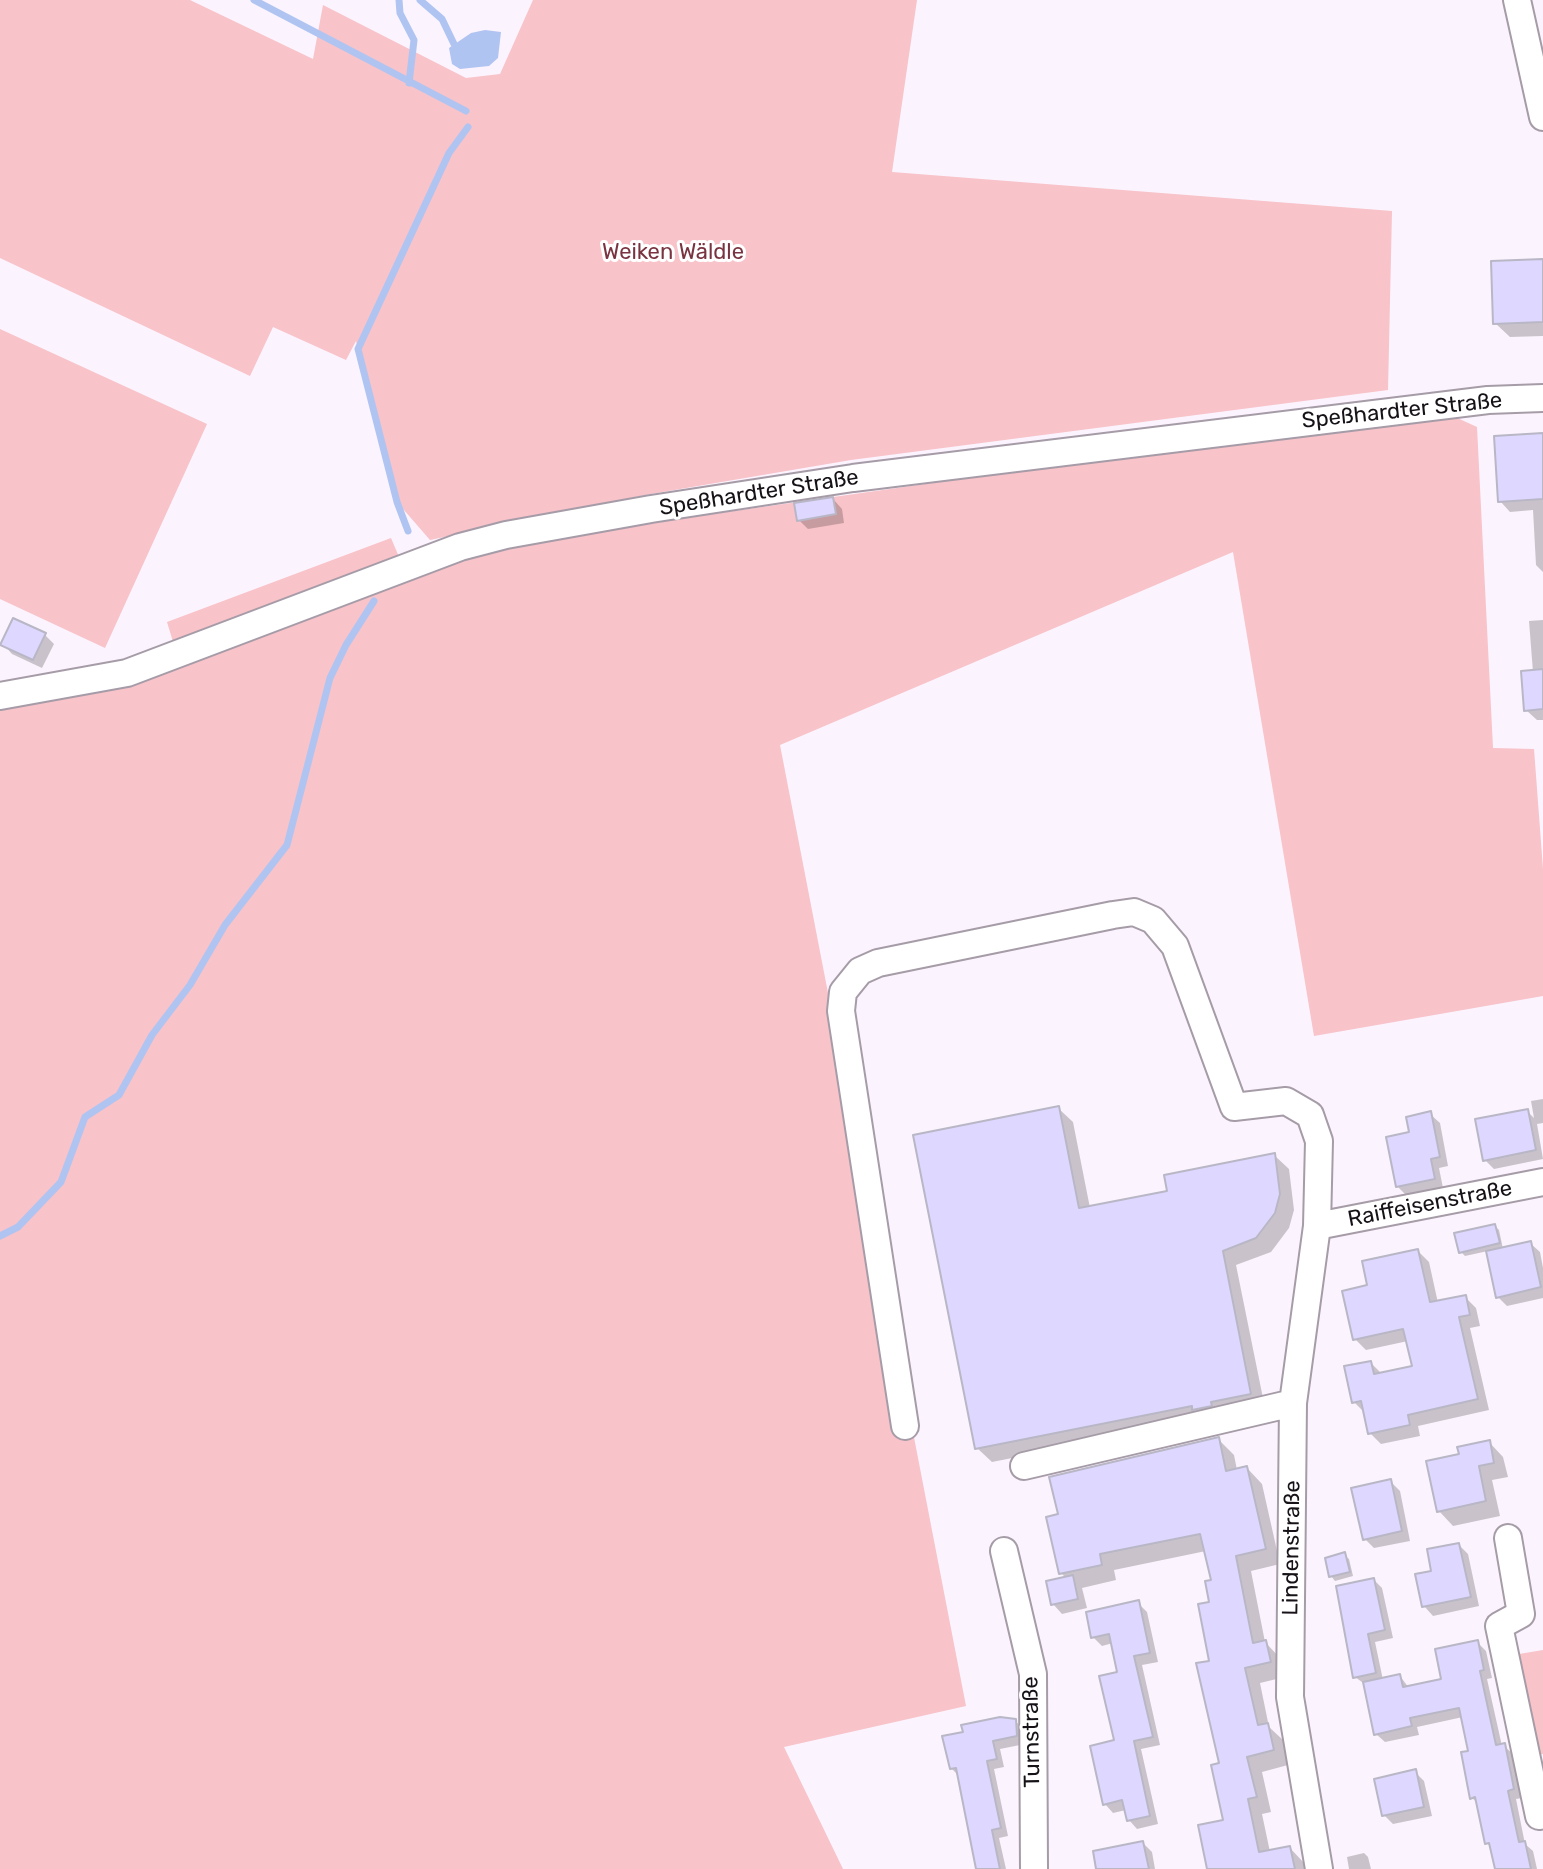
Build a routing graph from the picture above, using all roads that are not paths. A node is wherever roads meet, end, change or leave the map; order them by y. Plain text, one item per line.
1 (1517, 0) edge
2 (1543, 117) edge
3 (1543, 398) edge
4 (0, 696) edge
5 (1543, 1182) edge
6 (1317, 1226) junction
7 (1293, 1403) junction
8 (905, 1426) dead end
9 (1024, 1466) dead end
10 (1508, 1538) dead end
11 (1004, 1551) dead end
12 (1532, 1616) edge
13 (1539, 1816) dead end
14 (1034, 1869) edge
15 (1319, 1869) edge

1 - 2 street
3 - 4 street, Speßhardter Straße
5 - 6 street, Raiffeisenstraße
6 - 7 street, Lindenstraße
6 - 8 street, Lindenstraße
7 - 9 street
7 - 15 street, Lindenstraße
10 - 12 street
11 - 14 street, Turnstraße
12 - 13 street

